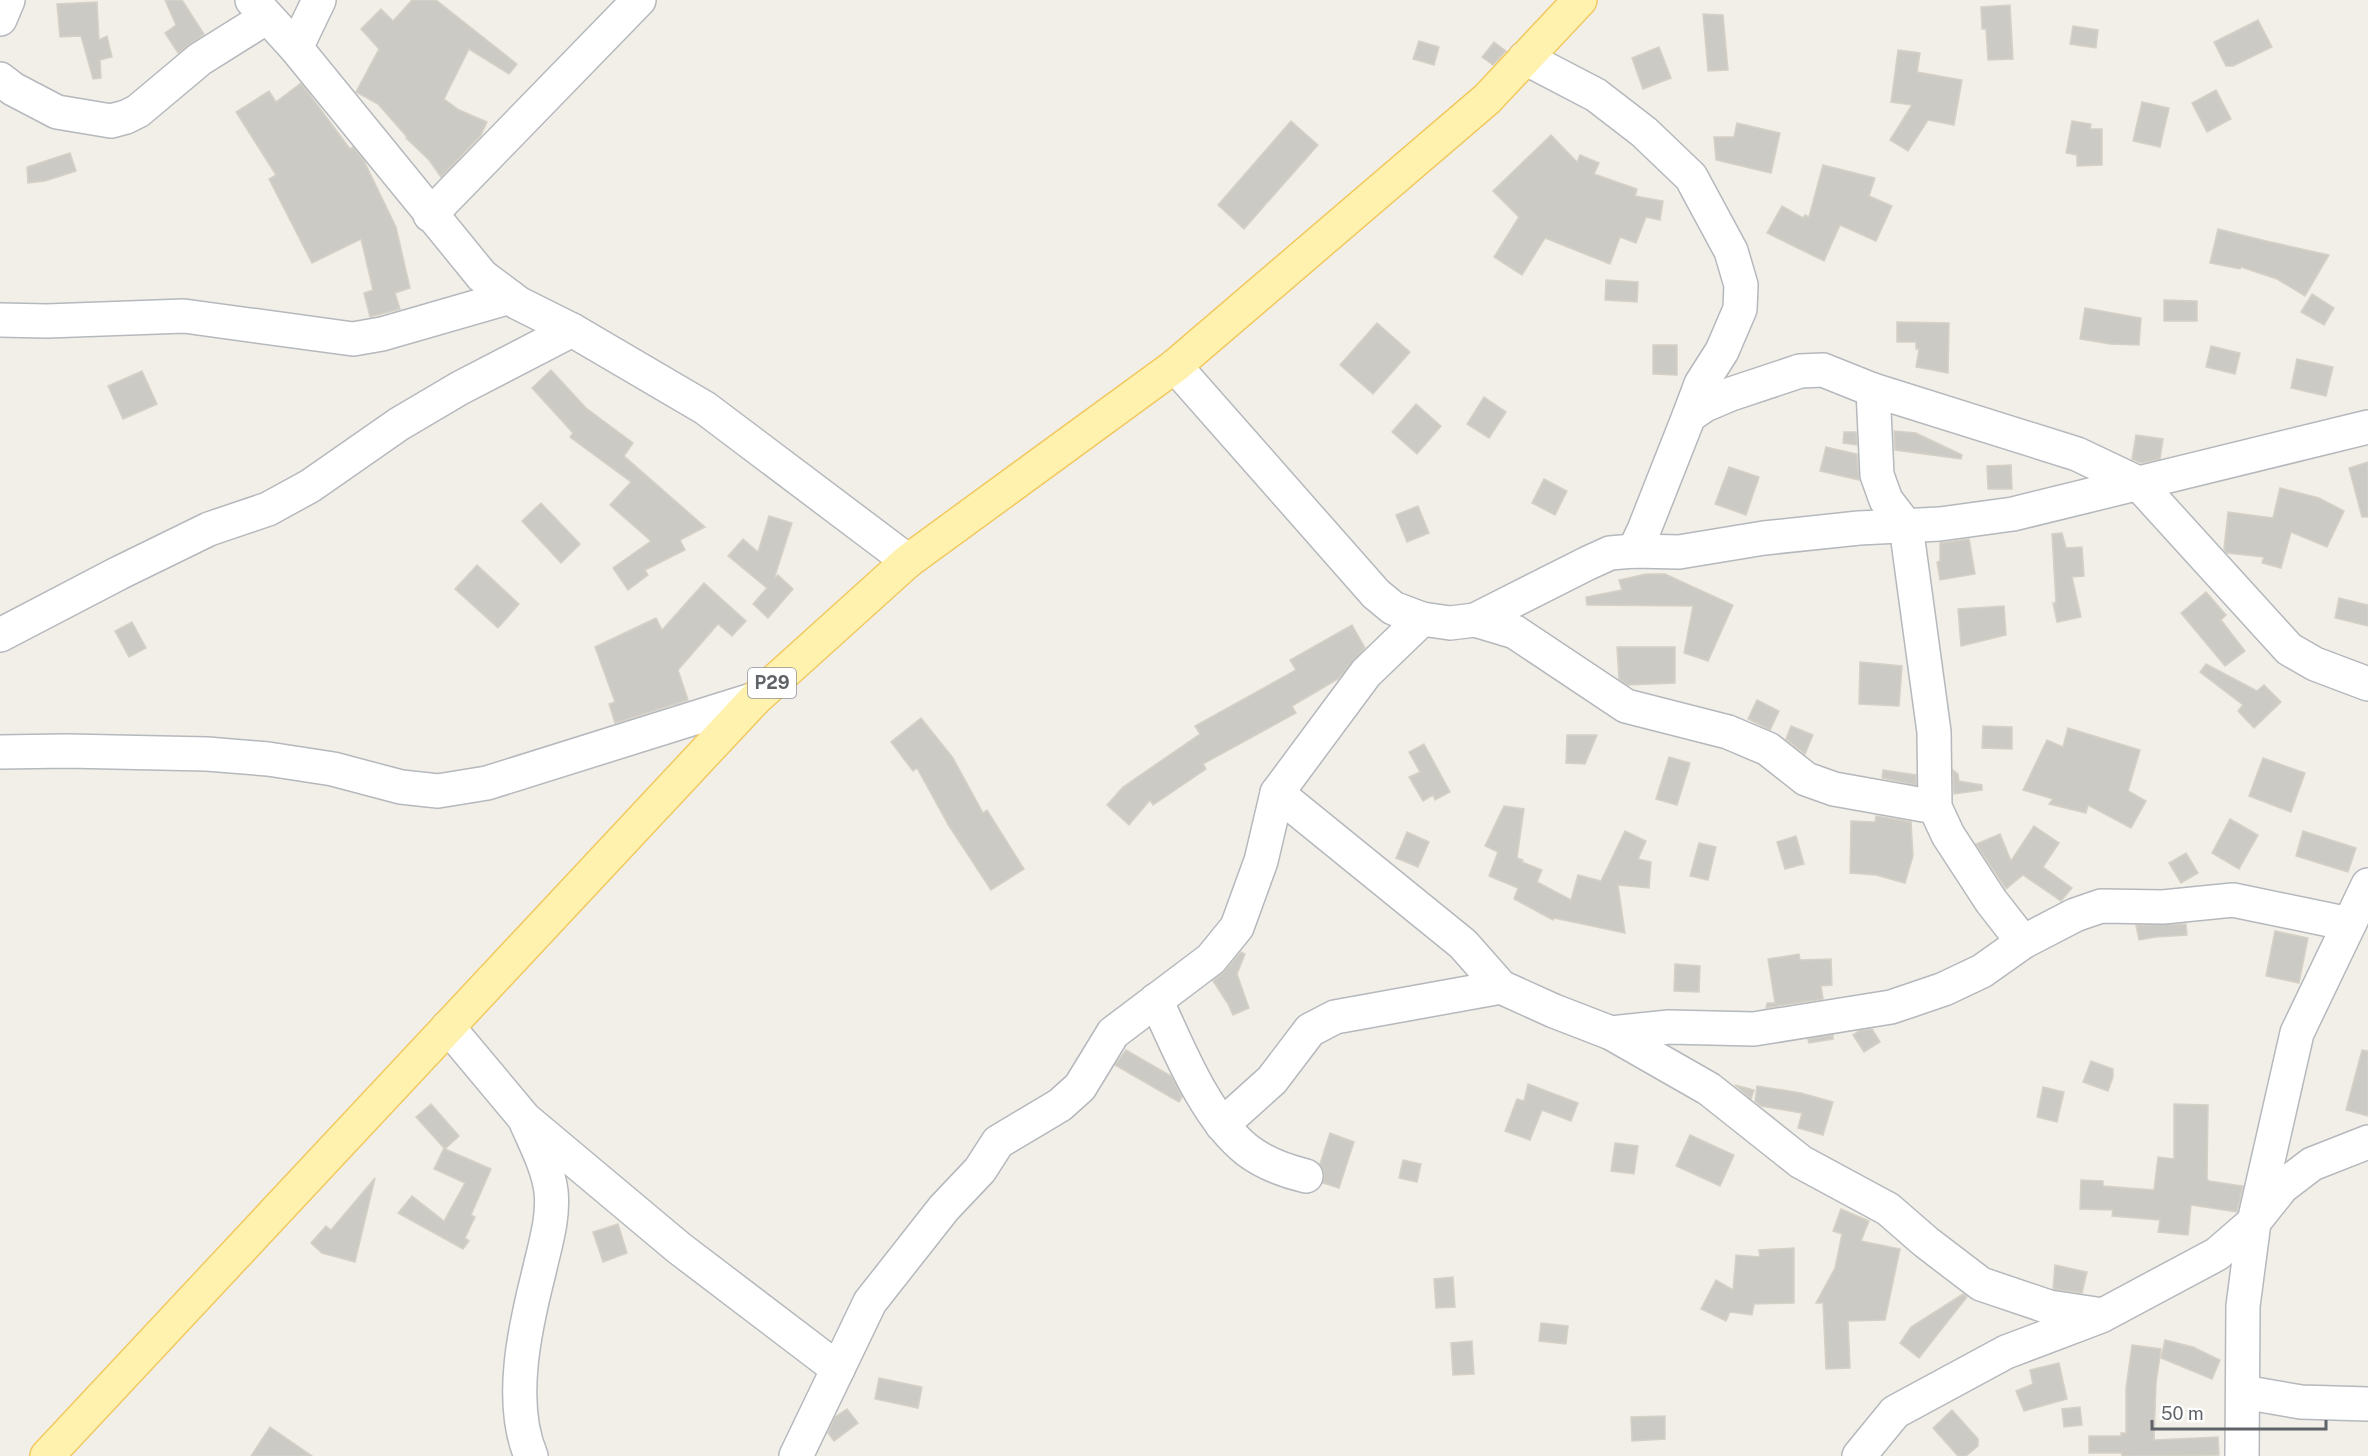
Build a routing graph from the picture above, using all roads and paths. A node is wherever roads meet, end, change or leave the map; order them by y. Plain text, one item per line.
1 (8, 0) edge
2 (319, 0) edge
3 (639, 0) edge
4 (1580, 0) edge
5 (260, 8) edge
6 (0, 19) edge
7 (296, 48) junction
8 (1525, 58) junction
9 (0, 79) edge
10 (430, 215) junction
11 (510, 297) junction
12 (0, 320) edge
13 (572, 330) junction
14 (1175, 366) junction
15 (1873, 390) junction
16 (1689, 416) junction
17 (2368, 427) edge
18 (2138, 483) junction
19 (1906, 526) junction
20 (1634, 551) junction
21 (908, 561) junction
22 (1422, 619) junction
23 (1475, 620) junction
24 (0, 635) edge
25 (2368, 684) edge
26 (755, 699) junction
27 (0, 752) edge
28 (1277, 793) junction
29 (1935, 807) junction
30 (2368, 885) edge
31 (2349, 924) junction
32 (2023, 942) junction
33 (1501, 987) junction
34 (1156, 1000) junction
35 (448, 1027) junction
36 (1611, 1032) junction
37 (525, 1119) junction
38 (1222, 1125) junction
39 (2368, 1142) edge
40 (1306, 1176) dead end
41 (2254, 1222) junction
42 (2103, 1315) junction
43 (838, 1369) junction
44 (2242, 1392) junction
45 (2368, 1404) edge
46 (47, 1456) edge
47 (531, 1456) edge
48 (796, 1456) edge
49 (1859, 1456) edge
50 (2242, 1456) edge

1 - 6 street
2 - 7 street
3 - 10 street
4 - 8 main road, P29
5 - 7 street
5 - 9 street
7 - 10 street
8 - 14 main road, P29
8 - 16 street
10 - 11 street
11 - 12 street
11 - 13 street
13 - 21 street
13 - 24 street
14 - 21 main road, P29
14 - 22 street
15 - 16 street
15 - 18 street
15 - 19 street
16 - 20 street
17 - 18 street
18 - 19 street
18 - 25 street
19 - 20 street
19 - 29 street
20 - 23 street
21 - 26 main road, P29
22 - 23 street
22 - 28 street
23 - 29 street
26 - 27 street
26 - 35 main road, P29
28 - 33 street
28 - 34 street
29 - 32 street
30 - 31 street
31 - 32 street
31 - 41 street
32 - 36 street
33 - 36 street
33 - 38 street
34 - 38 street
34 - 43 street
35 - 37 street
35 - 46 main road, P29
36 - 42 street
37 - 43 street
37 - 47 street
38 - 40 street
39 - 41 street
41 - 42 street
41 - 44 street
42 - 49 street
43 - 48 street
44 - 45 street
44 - 50 street

